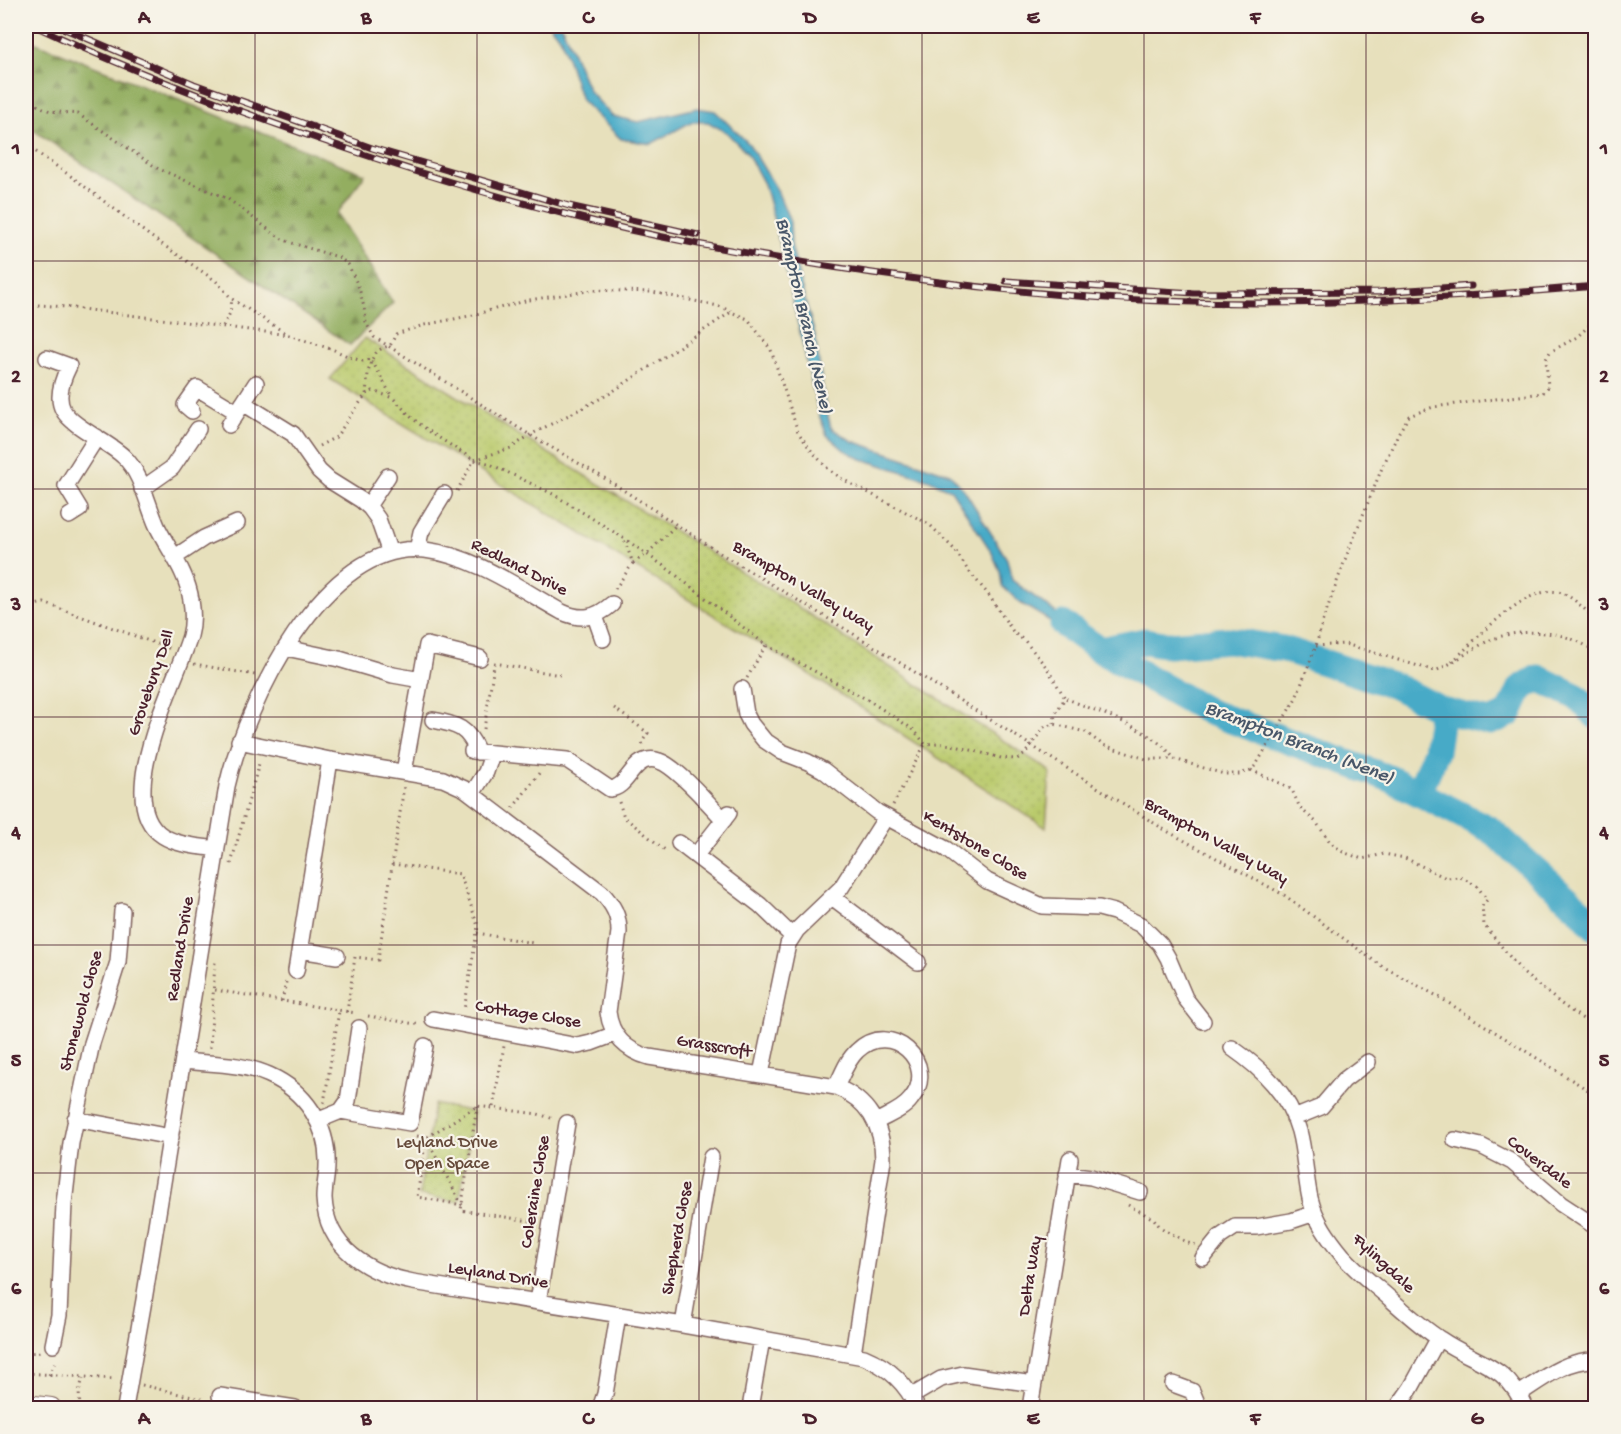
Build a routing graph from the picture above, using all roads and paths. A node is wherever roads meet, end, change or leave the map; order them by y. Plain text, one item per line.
1 (26, 100) edge
2 (26, 145) edge
3 (26, 152) edge
4 (26, 201) edge
5 (232, 299) junction
6 (26, 304) edge
7 (731, 312) junction
8 (1596, 319) edge
9 (223, 326) junction
10 (289, 335) junction
11 (390, 346) junction
12 (47, 358) dead end
13 (371, 359) junction
14 (256, 383) dead end
15 (366, 394) junction
16 (393, 398) junction
17 (192, 411) dead end
18 (236, 413) junction
19 (198, 429) dead end
20 (530, 435) junction
21 (97, 437) junction
22 (307, 453) junction
23 (474, 460) junction
24 (388, 476) dead end
25 (142, 489) junction
26 (449, 496) joint
27 (368, 506) junction
28 (69, 516) dead end
29 (237, 523) dead end
30 (677, 524) junction
31 (622, 537) junction
32 (417, 550) junction
33 (390, 553) junction
34 (647, 554) junction
35 (175, 557) junction
36 (633, 563) junction
37 (612, 604) joint
38 (26, 607) edge
39 (595, 616) junction
40 (1596, 619) edge
41 (603, 639) dead end
42 (766, 645) junction
43 (1315, 647) junction
44 (286, 648) junction
45 (1596, 654) edge
46 (182, 658) junction
47 (487, 660) junction
48 (1448, 665) junction
49 (560, 675) dead end
50 (269, 678) junction
51 (421, 680) junction
52 (742, 689) joint
53 (1065, 699) junction
54 (614, 708) dead end
55 (433, 720) dead end
56 (1054, 724) junction
57 (484, 729) dead end
58 (239, 741) junction
59 (925, 744) junction
60 (1031, 745) junction
61 (264, 747) junction
62 (481, 752) junction
63 (543, 759) junction
64 (1174, 759) junction
65 (330, 760) junction
66 (645, 761) junction
67 (1251, 770) junction
68 (405, 772) junction
69 (616, 789) junction
70 (472, 794) junction
71 (886, 817) junction
72 (505, 819) junction
73 (679, 843) joint
74 (216, 849) junction
75 (696, 855) junction
76 (392, 864) junction
77 (228, 873) dead end
78 (832, 897) junction
79 (122, 912) dead end
80 (477, 933) junction
81 (792, 936) junction
82 (533, 943) dead end
83 (300, 950) junction
84 (337, 956) dead end
85 (216, 957) dead end
86 (918, 962) dead end
87 (296, 971) joint
88 (194, 987) junction
89 (214, 990) junction
90 (282, 1001) junction
91 (339, 1011) junction
92 (347, 1012) junction
93 (433, 1019) joint
94 (1203, 1021) dead end
95 (462, 1024) junction
96 (359, 1028) dead end
97 (1596, 1028) edge
98 (506, 1032) junction
99 (615, 1034) junction
100 (425, 1046) dead end
101 (1232, 1048) dead end
102 (183, 1061) junction
103 (1368, 1062) dead end
104 (209, 1064) junction
105 (761, 1074) junction
106 (836, 1087) junction
107 (1596, 1095) edge
108 (477, 1106) junction
109 (493, 1108) junction
110 (538, 1114) dead end
111 (330, 1116) junction
112 (1294, 1118) junction
113 (75, 1119) junction
114 (876, 1122) junction
115 (567, 1124) dead end
116 (416, 1136) dead end
117 (171, 1137) junction
118 (426, 1138) junction
119 (1455, 1140) dead end
120 (711, 1157) dead end
121 (1140, 1192) dead end
122 (1124, 1201) dead end
123 (462, 1205) junction
124 (1315, 1213) junction
125 (551, 1224) junction
126 (1596, 1227) edge
127 (1206, 1253) joint
128 (538, 1302) junction
129 (618, 1315) junction
130 (683, 1325) junction
131 (1438, 1339) junction
132 (762, 1340) junction
133 (53, 1346) dead end
134 (853, 1354) junction
135 (1596, 1360) edge
136 (83, 1377) dead end
137 (1034, 1384) junction
138 (1173, 1384) dead end
139 (220, 1396) dead end
140 (1522, 1401) edge
141 (915, 1402) edge
142 (26, 1405) edge
143 (51, 1408) edge
144 (80, 1408) edge
145 (125, 1408) edge
146 (295, 1408) edge
147 (600, 1408) edge
148 (750, 1408) edge
149 (1030, 1408) edge
150 (1196, 1408) edge
151 (1397, 1408) edge

1 - 11 path, Brampton Valley Way
2 - 5 path
3 - 4 path
5 - 9 path
5 - 10 path
6 - 9 path
7 - 11 path
7 - 20 path
7 - 53 path
8 - 43 path
9 - 10 path
10 - 13 path
11 - 13 path
11 - 20 path, Brampton Valley Way
12 - 21 street, Grovebury Dell
13 - 15 path
13 - 16 path
14 - 18 street
15 - 16 path
15 - 22 path
16 - 23 path
17 - 18 street
18 - 22 street
19 - 25 street
20 - 23 path
20 - 30 path, Brampton Valley Way
21 - 25 street, Grovebury Dell
21 - 28 street
22 - 27 street
23 - 26 path
23 - 31 path
24 - 27 street
25 - 35 street, Grovebury Dell
26 - 32 street
27 - 33 street
29 - 35 street
30 - 34 path
30 - 60 path, Brampton Valley Way
31 - 34 path
31 - 36 path
32 - 33 street, Redland Drive
32 - 39 street, Redland Drive
33 - 44 street, Redland Drive
34 - 36 path
34 - 42 path
35 - 46 street, Grovebury Dell
36 - 37 path
37 - 39 street
38 - 46 path
39 - 41 street
40 - 48 path
42 - 52 path
42 - 59 path
43 - 48 path
43 - 67 path
44 - 50 street, Redland Drive
44 - 51 street
45 - 48 path
46 - 50 path
46 - 74 street, Grovebury Dell
47 - 49 path
47 - 51 street
47 - 57 path
50 - 58 street, Redland Drive
51 - 68 street
52 - 71 street, Kentstone Close
53 - 56 path
53 - 64 path
54 - 66 path
55 - 62 street
56 - 60 path
56 - 64 path
58 - 61 street
58 - 74 street, Redland Drive
59 - 60 path
59 - 71 path
60 - 107 path, Brampton Valley Way
61 - 65 street
61 - 77 path
62 - 63 street
62 - 70 street
63 - 69 street
63 - 72 path
64 - 67 path
65 - 68 street
65 - 83 street
66 - 69 street
66 - 75 street
67 - 97 path
68 - 70 street
68 - 76 path
69 - 73 path
70 - 72 street
71 - 78 street
71 - 94 street, Kentstone Close
72 - 99 street
73 - 75 street
74 - 88 street, Redland Drive
75 - 81 street
76 - 80 path
76 - 92 path
78 - 81 street
78 - 86 street
79 - 113 street, Stonewold Close
80 - 82 path
80 - 95 path
81 - 105 street
83 - 84 street
83 - 87 street
85 - 89 path
87 - 90 path
88 - 89 path
88 - 102 street, Redland Drive
89 - 90 path
89 - 104 path
90 - 91 path
91 - 92 path
91 - 111 path
92 - 93 path
93 - 95 street, Cottage Close
95 - 98 street, Cottage Close
96 - 111 street
98 - 99 street, Cottage Close
98 - 109 path
99 - 105 street, Grasscroft
100 - 111 street
101 - 112 street, Fylingdale
102 - 104 street, Leyland Drive
102 - 117 street, Redland Drive
103 - 112 street
104 - 111 street, Leyland Drive
105 - 106 street, Grasscroft
106 - 114 street, Grasscroft
106 - 114 street
108 - 109 path
108 - 118 path
108 - 123 path
109 - 110 path
111 - 128 street, Leyland Drive
112 - 124 street, Fylingdale
113 - 117 street
113 - 133 street, Stonewold Close
114 - 134 street, Grasscroft
115 - 125 street, Coleraine Close
116 - 118 path
117 - 145 street, Redland Drive
118 - 123 path
118 - 123 path
119 - 126 street, Coverdale
120 - 130 street, Shepherd Close
121 - 137 street, Delta Way
122 - 127 path
123 - 125 path
124 - 127 street
124 - 131 street, Fylingdale
125 - 128 street, Coleraine Close
128 - 129 street, Leyland Drive
129 - 130 street, Leyland Drive
129 - 147 street
130 - 132 street, Leyland Drive
131 - 140 street, Fylingdale
131 - 151 street
132 - 134 street, Leyland Drive
132 - 148 street
134 - 141 street, Leyland Drive
135 - 140 street
136 - 144 path
137 - 141 street
137 - 149 street, Delta Way
138 - 150 street
139 - 146 street
142 - 143 main road

